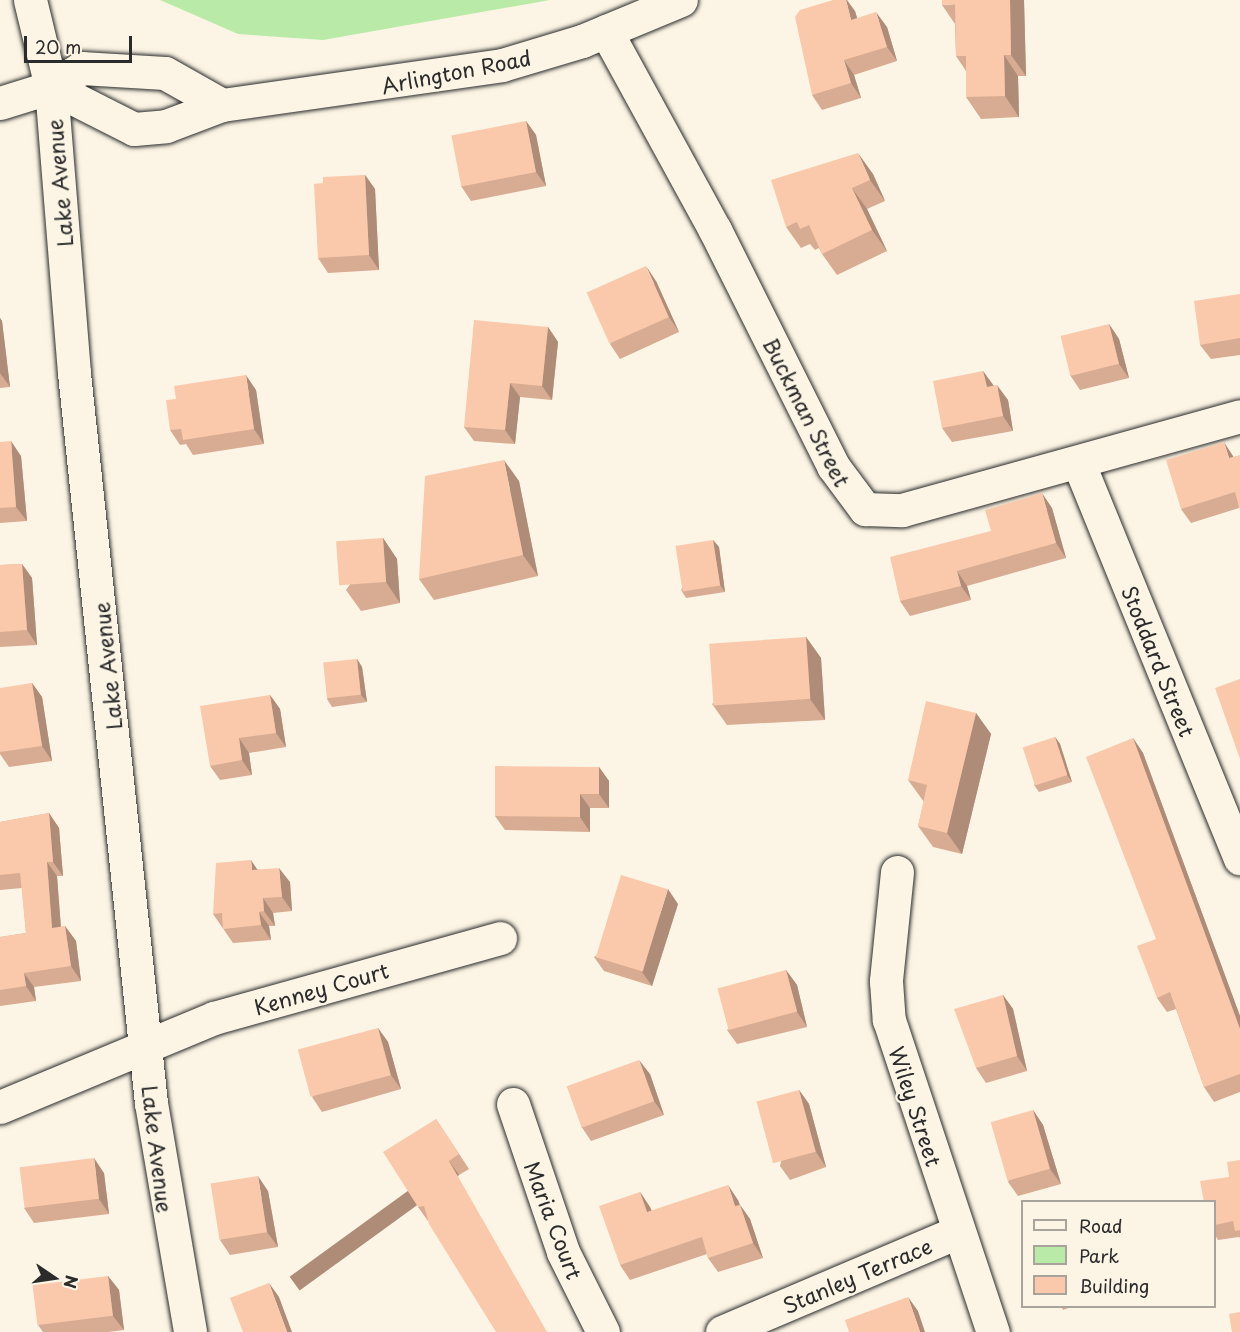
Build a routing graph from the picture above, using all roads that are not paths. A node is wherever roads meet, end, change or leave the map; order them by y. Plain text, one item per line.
1 (30, 0) edge
2 (681, 0) edge
3 (606, 32) junction
4 (51, 87) junction
5 (0, 103) edge
6 (222, 105) junction
7 (1240, 416) edge
8 (1079, 464) junction
9 (1240, 858) edge
10 (897, 872) dead end
11 (500, 938) dead end
12 (146, 1047) junction
13 (513, 1104) dead end
14 (0, 1107) edge
15 (958, 1232) junction
16 (190, 1332) edge
17 (603, 1332) edge
18 (722, 1332) edge
19 (993, 1332) edge

1 - 4 street, Lake Avenue
2 - 3 street, Arlington Road
3 - 6 street, Arlington Road
3 - 8 street, Buckman Street
4 - 5 street
4 - 6 street, Arlington Road
4 - 6 street
4 - 12 street, Lake Avenue
7 - 8 street, Buckman Street
8 - 9 street, Stoddard Street
10 - 15 street, Wiley Street
11 - 12 street, Kenney Court
12 - 14 street, Kenney Court
12 - 16 street, Lake Avenue
13 - 17 street, Maria Court
15 - 18 street, Stanley Terrace
15 - 19 street, Wiley Street

